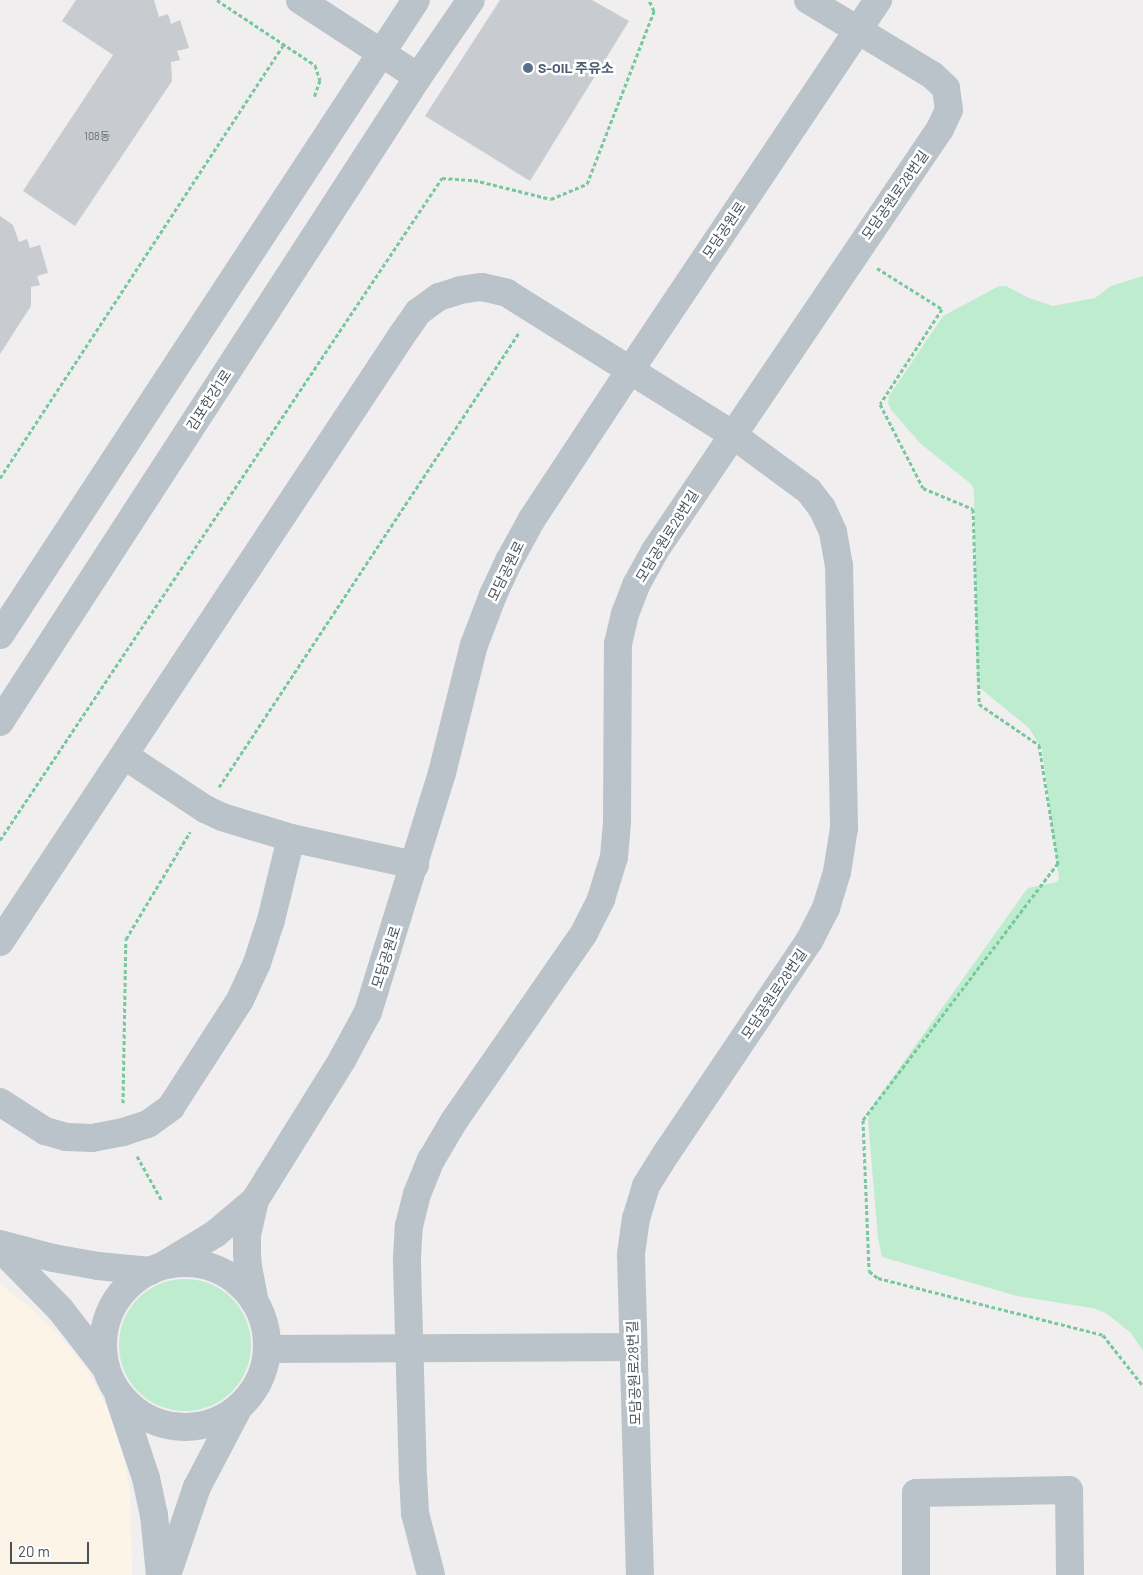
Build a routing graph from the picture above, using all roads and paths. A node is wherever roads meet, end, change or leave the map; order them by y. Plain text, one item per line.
1 (217, 0) edge
2 (300, 0) edge
3 (416, 0) edge
4 (471, 0) edge
5 (808, 0) edge
6 (878, 0) edge
7 (858, 31) junction
8 (284, 44) junction
9 (381, 52) junction
10 (418, 77) junction
11 (314, 97) dead end
12 (854, 254) junction
13 (534, 310) junction
14 (629, 372) junction
15 (733, 435) junction
16 (0, 478) edge
17 (0, 635) edge
18 (0, 722) edge
19 (125, 756) junction
20 (205, 809) junction
21 (291, 838) junction
22 (415, 865) junction
23 (0, 942) edge
24 (0, 1102) edge
25 (123, 1132) junction
26 (255, 1200) junction
27 (162, 1201) dead end
28 (0, 1244) edge
29 (0, 1248) edge
30 (158, 1268) junction
31 (255, 1302) junction
32 (633, 1347) junction
33 (409, 1348) junction
34 (268, 1349) junction
35 (106, 1368) junction
36 (1143, 1386) edge
37 (118, 1393) junction
38 (238, 1409) junction
39 (160, 1575) edge
40 (167, 1575) edge
41 (431, 1575) edge
42 (640, 1575) edge
43 (916, 1575) edge
44 (1070, 1575) edge

1 - 8 path
2 - 9 street
3 - 9 street
4 - 10 street, 김포한강1로
5 - 7 street, 모담공원로28번길
6 - 7 street, 모담공원로
7 - 12 street, 모담공원로28번길
7 - 14 street, 모담공원로
8 - 11 path
8 - 16 path
9 - 10 street
9 - 17 street
10 - 18 street, 김포한강1로
12 - 15 street, 모담공원로28번길
12 - 36 path
13 - 14 street, 모담공원로28번길
13 - 19 street, 모담공원로28번길
13 - 20 path
14 - 15 street, 모담공원로28번길
14 - 22 street, 모담공원로
15 - 32 street, 모담공원로28번길
15 - 33 street, 모담공원로28번길
19 - 20 street
19 - 23 street, 모담공원로28번길
20 - 21 street
20 - 25 path
21 - 22 street
21 - 25 street
22 - 26 street, 모담공원로
24 - 25 street
25 - 27 path
26 - 30 street
26 - 31 street
28 - 30 street
29 - 35 street
30 - 31 street
30 - 35 street
31 - 34 street
32 - 33 street
32 - 42 street, 모담공원로28번길
33 - 34 street
33 - 41 street, 모담공원로28번길
34 - 38 street
35 - 37 street
37 - 38 street
37 - 39 street
38 - 40 street
43 - 44 street

